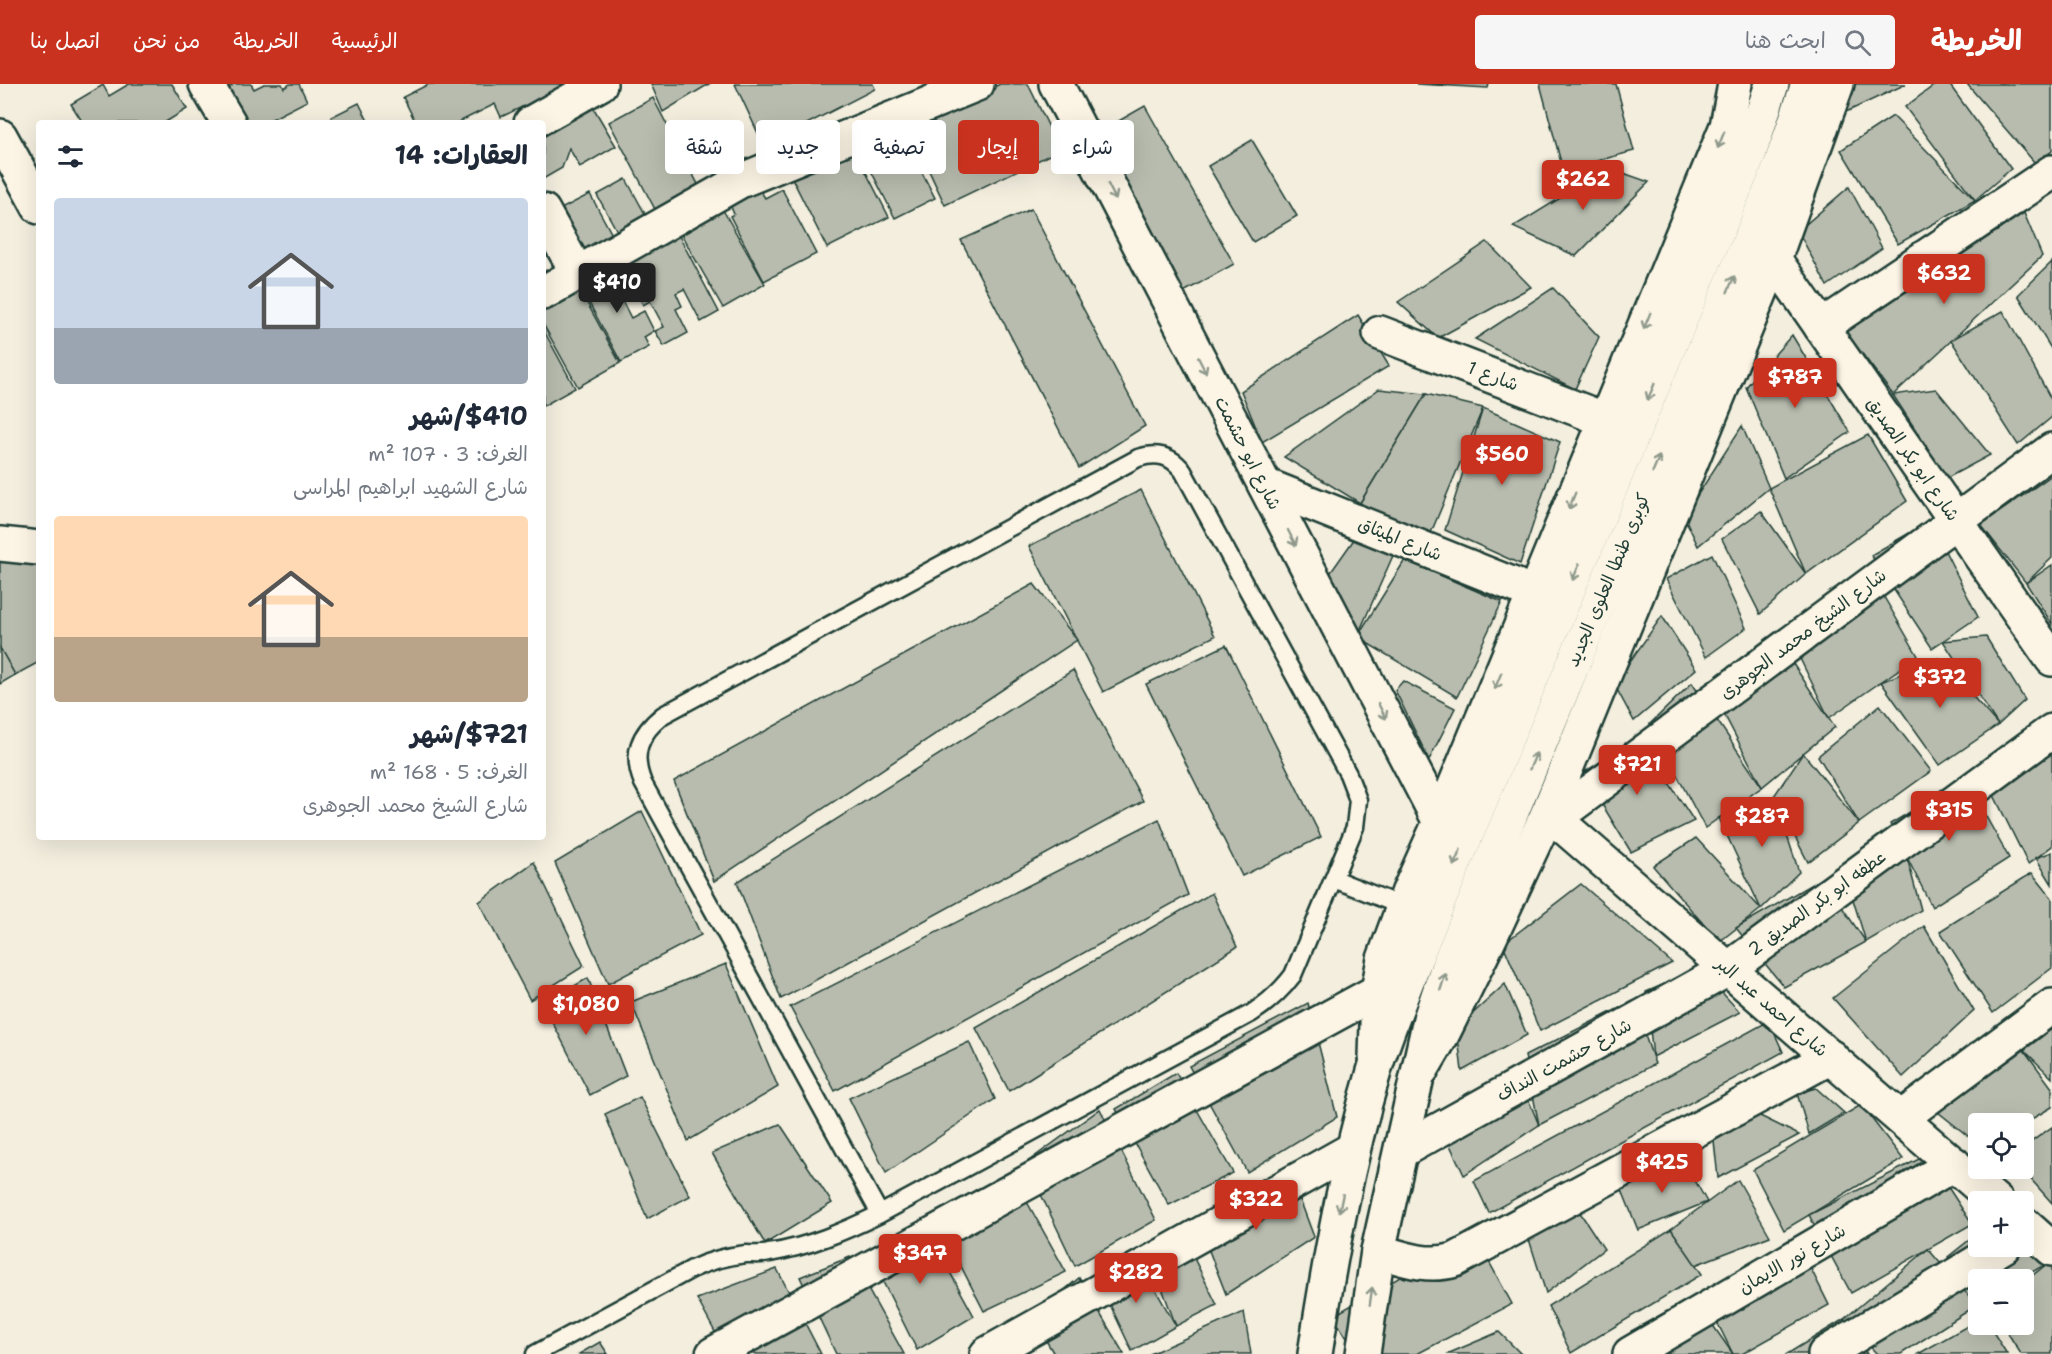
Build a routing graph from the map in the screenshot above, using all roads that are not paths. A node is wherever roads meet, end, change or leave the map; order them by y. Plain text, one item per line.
1 (206, 84) edge
2 (600, 84) edge
3 (977, 84) edge
4 (1056, 84) edge
5 (1735, 84) edge
6 (1772, 84) edge
7 (1808, 84) edge
8 (1837, 84) edge
9 (227, 120) edge
10 (536, 120) edge
11 (0, 136) edge
12 (2048, 184) edge
13 (36, 202) edge
14 (546, 216) edge
15 (1774, 259) junction
16 (578, 274) junction
17 (546, 291) edge
18 (1821, 327) junction
19 (1380, 333) dead end
20 (1606, 420) junction
21 (2052, 450) edge
22 (1265, 485) junction
23 (1956, 521) junction
24 (0, 544) edge
25 (36, 548) edge
26 (1534, 593) junction
27 (2052, 659) edge
28 (2052, 731) edge
29 (1551, 815) junction
30 (1440, 822) junction
31 (1334, 879) junction
32 (1404, 907) junction
33 (1728, 969) junction
34 (1378, 991) junction
35 (2052, 1006) edge
36 (1831, 1057) junction
37 (1376, 1065) junction
38 (1417, 1079) junction
39 (1901, 1118) junction
40 (1353, 1149) junction
41 (1401, 1151) junction
42 (1954, 1164) junction
43 (1985, 1191) edge
44 (880, 1214) junction
45 (1378, 1251) junction
46 (1992, 1257) edge
47 (1001, 1351) edge
48 (535, 1354) edge
49 (713, 1354) edge
50 (1315, 1354) edge
51 (1363, 1354) edge
52 (1630, 1354) edge
53 (1825, 1354) edge

1 - 9 street
2 - 10 street
3 - 16 street
4 -> 22 street, شارع ابو حشمت
5 -> 20 street
6 -> 37 street, كوبرى طنطا العلوى الجديد
38 -> 7 street, كوبرى طنطا العلوى الجديد
8 - 15 street
11 - 13 street
12 - 18 street
14 - 16 street
15 - 18 street, شارع ابو بكر الصديق
15 - 29 street
16 - 17 street
18 - 23 street, شارع ابو بكر الصديق
19 - 20 street, شارع 1
20 -> 26 street
21 - 23 street, شارع الشيخ محمد الجوهرى
22 - 26 street, شارع الميثاق
22 -> 30 street, شارع ابو حشمت
23 - 27 street, شارع ابو بكر الصديق
23 - 29 street, شارع الشيخ محمد الجوهرى
24 - 25 street
26 -> 30 street
28 - 33 street, عطفه ابو بكر الصديق 2
29 - 33 street, شارع احمد عبد البر
29 - 38 street
30 - 32 street
31 - 32 lane
31 - 44 lane
31 - 44 lane
32 - 34 street
33 - 36 street, شارع احمد عبد البر
33 - 41 street, شارع حشمت النداف
34 - 37 street
34 - 49 street
35 - 39 street
36 - 39 street, شارع احمد عبد البر
36 - 45 street
37 - 40 street
38 - 41 street, كوبرى طنطا العلوى الجديد
39 - 42 street, شارع احمد عبد البر
40 - 47 street
40 -> 50 street
41 - 45 street, كوبرى طنطا العلوى الجديد
42 - 43 street, شارع احمد عبد البر
42 - 52 street, شارع نور الايمان
44 - 48 lane
51 -> 45 street, كوبرى طنطا العلوى الجديد
46 - 53 street

